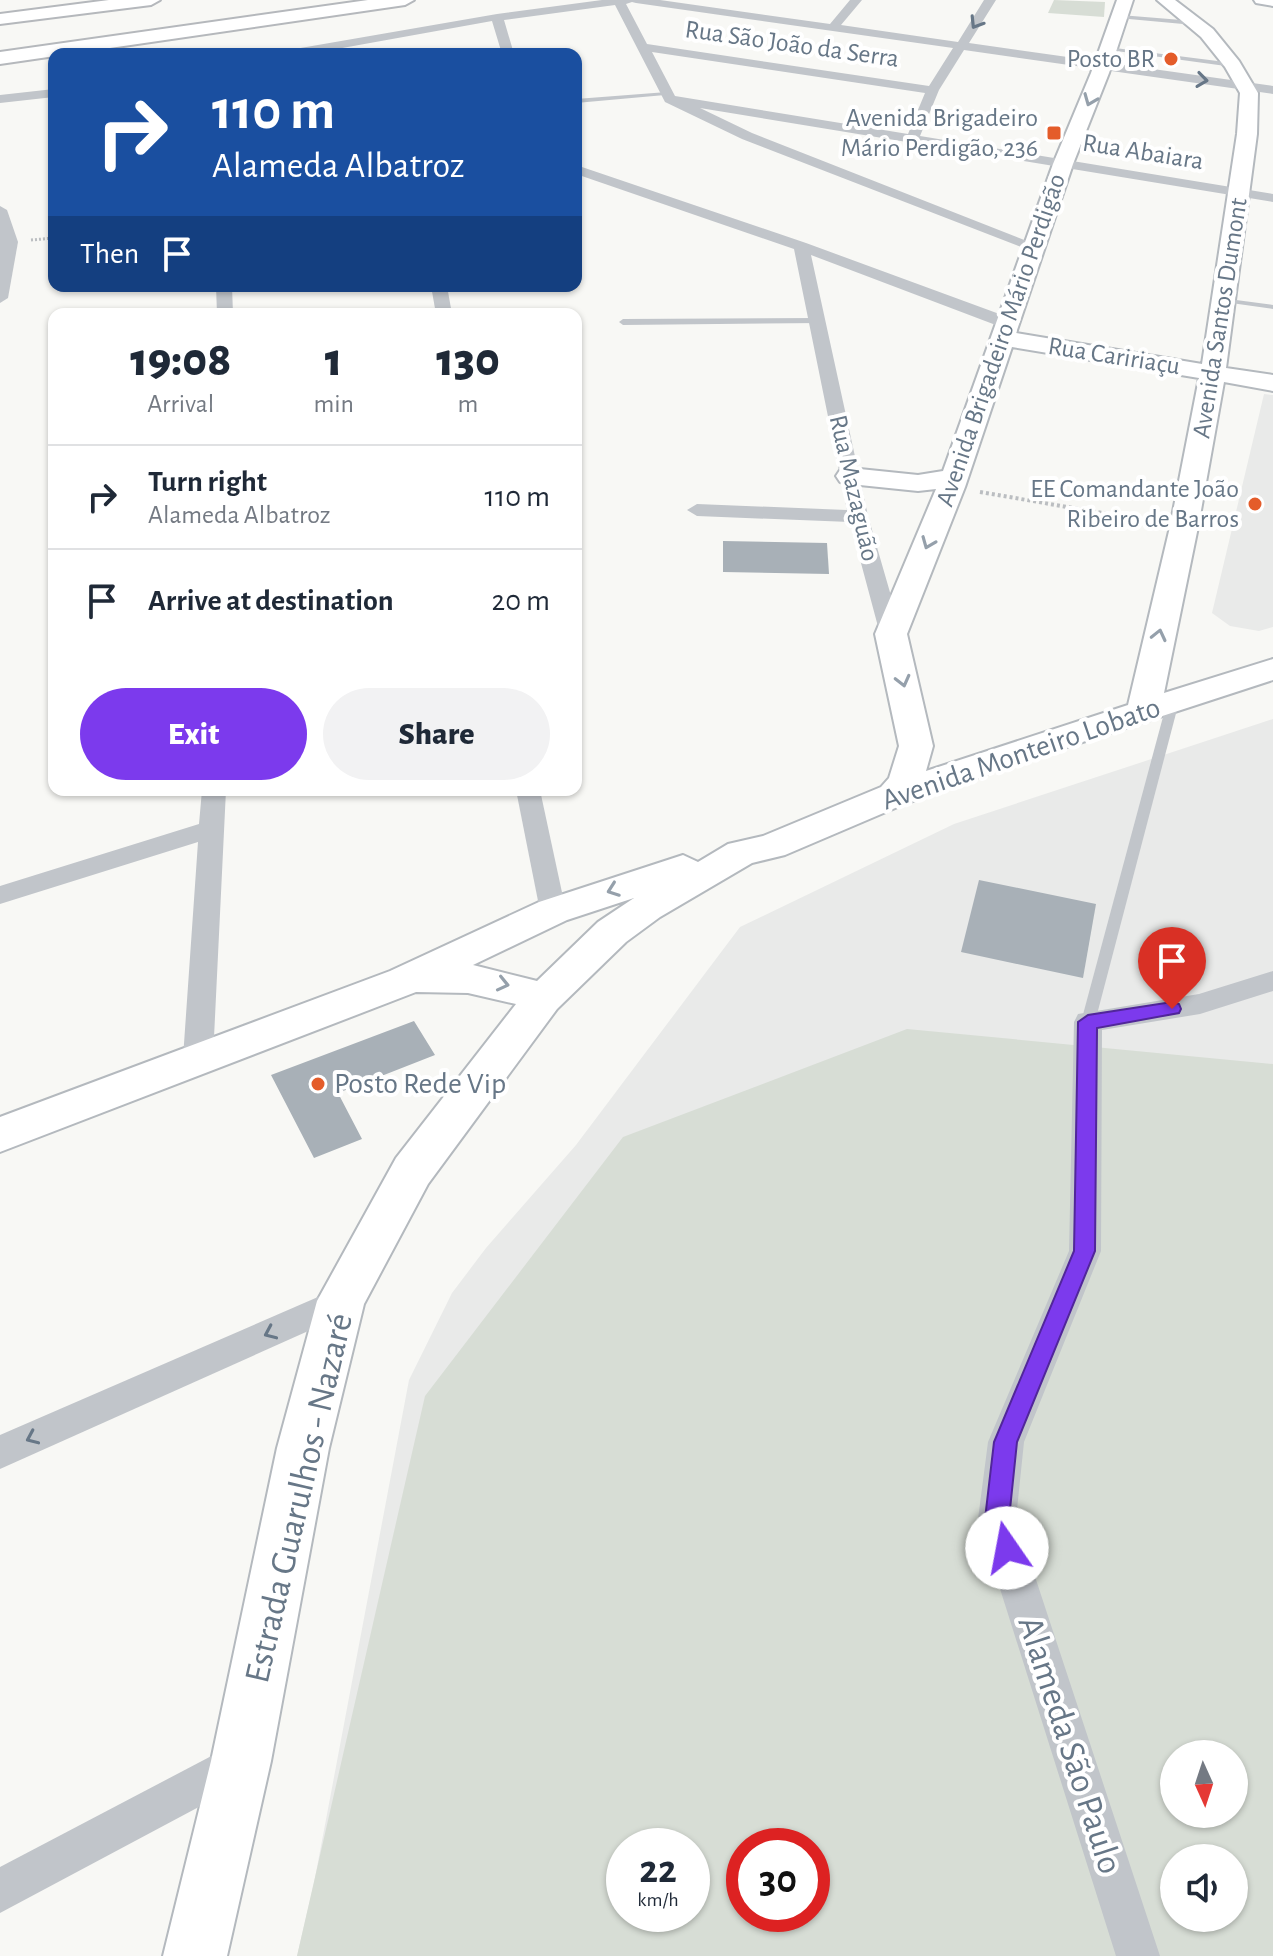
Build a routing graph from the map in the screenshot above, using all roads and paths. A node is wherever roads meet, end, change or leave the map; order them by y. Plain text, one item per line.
1 (281, 0) edge
2 (340, 0) edge
3 (405, 0) edge
4 (636, 0) edge
5 (856, 0) edge
6 (990, 0) edge
7 (1165, 0) edge
8 (1262, 0) edge
9 (623, 1) edge
10 (1273, 1) edge
11 (158, 4) edge
12 (1122, 9) edge
13 (497, 17) junction
14 (0, 19) edge
15 (1194, 23) junction
16 (833, 28) junction
17 (0, 31) edge
18 (0, 39) edge
19 (336, 43) junction
20 (962, 46) junction
21 (643, 47) junction
22 (0, 48) edge
23 (70, 48) edge
24 (315, 48) edge
25 (346, 48) edge
26 (506, 48) edge
27 (48, 51) edge
28 (1106, 56) junction
29 (0, 58) edge
30 (1233, 65) junction
31 (1246, 86) junction
32 (933, 90) junction
33 (1273, 90) edge
34 (48, 94) edge
35 (669, 97) junction
36 (0, 99) edge
37 (582, 101) edge
38 (777, 117) junction
39 (747, 136) junction
40 (912, 140) junction
41 (1063, 164) junction
42 (582, 171) edge
43 (1240, 193) junction
44 (1273, 198) edge
45 (2, 216) edge
46 (801, 246) junction
47 (1034, 247) junction
48 (0, 298) edge
49 (1224, 300) junction
50 (1273, 307) edge
51 (818, 321) junction
52 (623, 322) dead end
53 (1005, 330) junction
54 (1213, 372) junction
55 (1273, 383) edge
56 (850, 476) junction
57 (952, 483) junction
58 (697, 510) dead end
59 (858, 516) junction
60 (1184, 527) junction
61 (891, 634) junction
62 (1273, 669) edge
63 (1158, 707) junction
64 (915, 729) junction
65 (991, 760) junction
66 (894, 795) junction
67 (214, 796) edge
68 (529, 796) edge
69 (212, 829) junction
70 (756, 849) junction
71 (0, 895) edge
72 (553, 911) junction
73 (404, 981) junction
74 (1273, 981) edge
75 (543, 999) junction
76 (1088, 1022) junction
77 (198, 1058) junction
78 (0, 1135) edge
79 (341, 1301) junction
80 (0, 1452) edge
81 (241, 1761) junction
82 (0, 1891) edge
83 (195, 1956) edge
84 (1138, 1956) edge

1 - 18 highway
2 - 22 highway
3 - 23 highway
4 - 16 street
5 - 16 street
6 -> 20 street
7 - 15 main road, Avenida Santos Dumont
8 - 10 main road
9 - 13 street
9 - 21 street
11 - 14 highway
11 - 17 highway
12 - 15 lane
12 - 28 main road, Avenida Brigadeiro Mário Perdigão
13 - 19 street
13 - 26 street
15 - 30 main road, Avenida Santos Dumont
16 - 20 street
19 - 24 street
19 - 25 street
20 - 28 street
20 - 32 street
21 - 32 street, Rua São João da Serra
21 - 35 street
27 - 29 highway
28 - 30 lane
28 -> 31 street
28 -> 41 main road, Avenida Brigadeiro Mário Perdigão
30 - 31 main road, Avenida Santos Dumont
31 - 33 street
31 - 43 main road, Avenida Santos Dumont
32 - 40 street
34 - 36 street
35 - 37 lane
35 - 38 street, Rua Abaiara
35 - 39 street
38 - 39 street
38 - 40 street, Rua Abaiara
39 - 47 street
40 - 41 street, Rua Abaiara
41 - 43 street, Rua Abaiara
41 - 47 main road, Avenida Brigadeiro Mário Perdigão
42 - 46 street
43 - 44 street, Rua Abaiara
43 - 49 main road, Avenida Santos Dumont
45 - 48 street
46 - 51 street, Rua Mazaguão
46 - 53 street
47 - 53 main road, Avenida Brigadeiro Mário Perdigão
49 - 50 lane
49 - 54 main road, Avenida Santos Dumont
51 - 52 lane
51 - 56 street, Rua Mazaguão
53 - 54 main road, Rua Caririaçu
53 - 57 main road, Avenida Brigadeiro Mário Perdigão
54 - 55 main road, Rua Caririaçu
54 - 60 main road, Avenida Santos Dumont
56 - 57 main road
56 - 59 street, Rua Mazaguão
57 - 60 path
57 -> 61 main road, Avenida Brigadeiro Mário Perdigão
58 - 59 street
59 - 61 street, Rua Mazaguão
63 -> 60 main road, Avenida Santos Dumont
61 -> 64 main road, Rua Mazaguão
62 - 63 main road, Avenida Monteiro Lobato
63 - 65 main road, Avenida Monteiro Lobato
63 - 76 lane
64 - 65 main road
64 - 66 main road, Rua Mazaguão
65 - 66 main road, Avenida Monteiro Lobato
66 - 70 main road, Avenida Monteiro Lobato
67 - 69 street
68 - 72 street
69 - 71 street
69 - 77 street
70 -> 72 main road
70 - 75 main road, Avenida Monteiro Lobato
72 - 73 main road
73 -> 75 main road
73 - 77 main road
74 - 76 street
75 - 79 main road, Estrada Guarulhos - Nazaré
76 - 84 street, Alameda São Paulo
77 - 78 main road
79 -> 80 street
79 - 81 main road, Estrada Guarulhos - Nazaré
81 - 82 street
81 - 83 main road, Estrada Guarulhos - Nazaré

